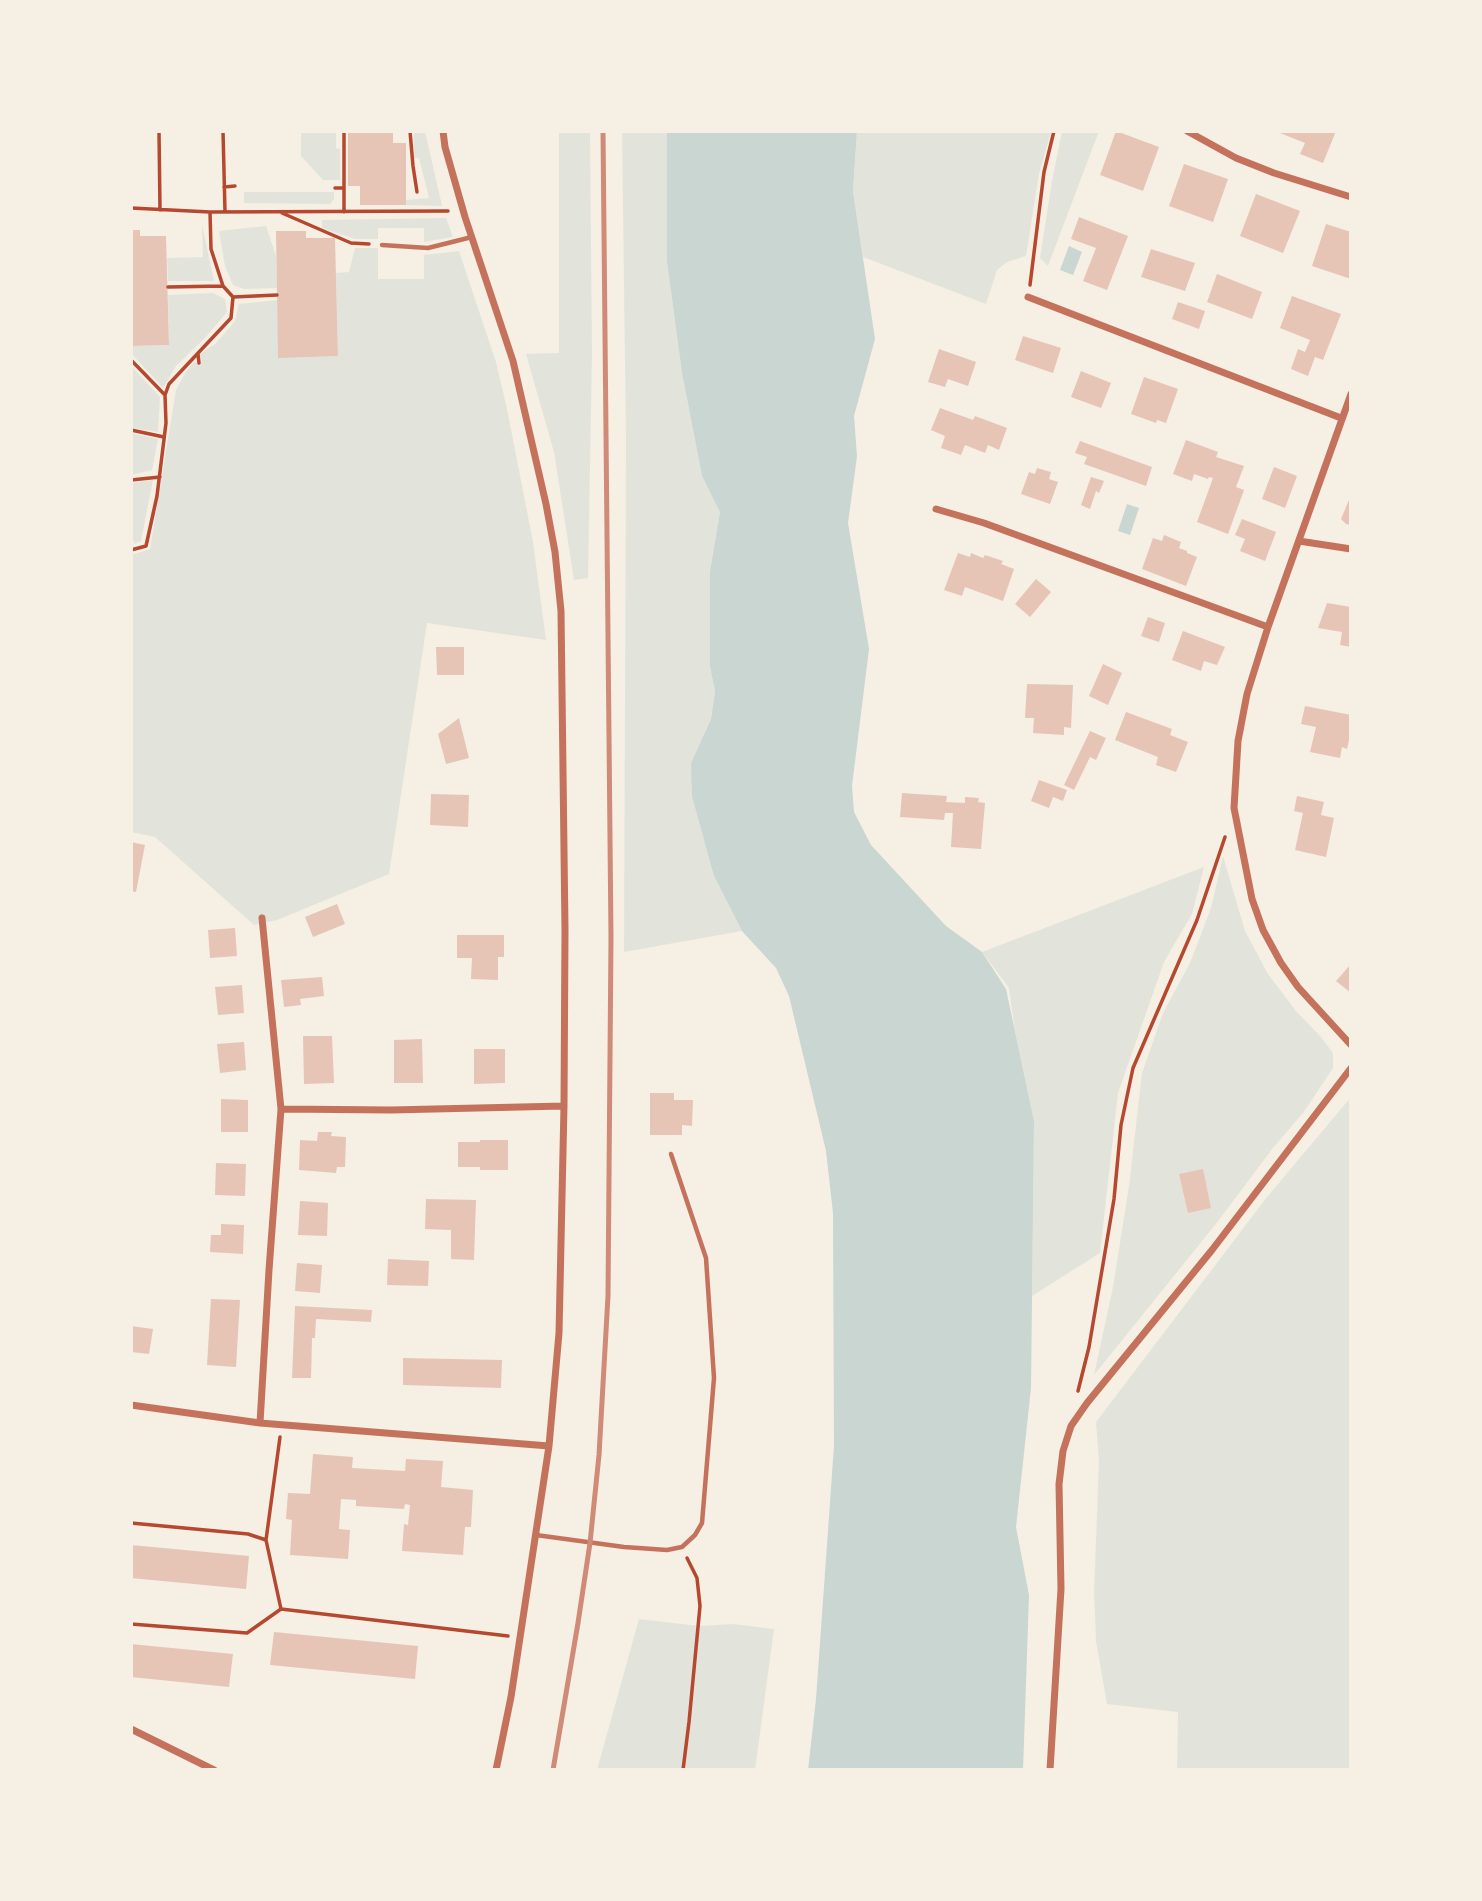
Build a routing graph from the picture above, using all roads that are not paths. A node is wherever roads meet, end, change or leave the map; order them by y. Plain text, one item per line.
1 (443, 131) edge
2 (1187, 131) edge
3 (1351, 197) edge
4 (472, 237) junction
5 (382, 245) road end
6 (1028, 297) road end
7 (1351, 394) edge
8 (1342, 418) junction
9 (936, 509) dead end
10 (1299, 541) junction
11 (1351, 550) edge
12 (1268, 627) junction
13 (262, 918) dead end
14 (1351, 1045) edge
15 (1351, 1068) edge
16 (565, 1106) junction
17 (281, 1109) junction
18 (671, 1154) dead end
19 (131, 1405) edge
20 (260, 1423) junction
21 (549, 1446) junction
22 (535, 1535) junction
23 (131, 1729) edge
24 (214, 1770) edge
25 (496, 1770) edge
26 (1050, 1770) edge

1 - 4 street
2 - 3 street
4 - 5 lane
4 - 16 street
6 - 8 street
7 - 8 street
8 - 10 street
9 - 12 street
10 - 11 street
10 - 12 street
12 - 14 street
13 - 17 street
15 - 26 street
16 - 17 street
16 - 21 street
17 - 20 street
18 - 22 lane
19 - 20 street
20 - 21 street
21 - 22 street
22 - 25 street
23 - 24 street

